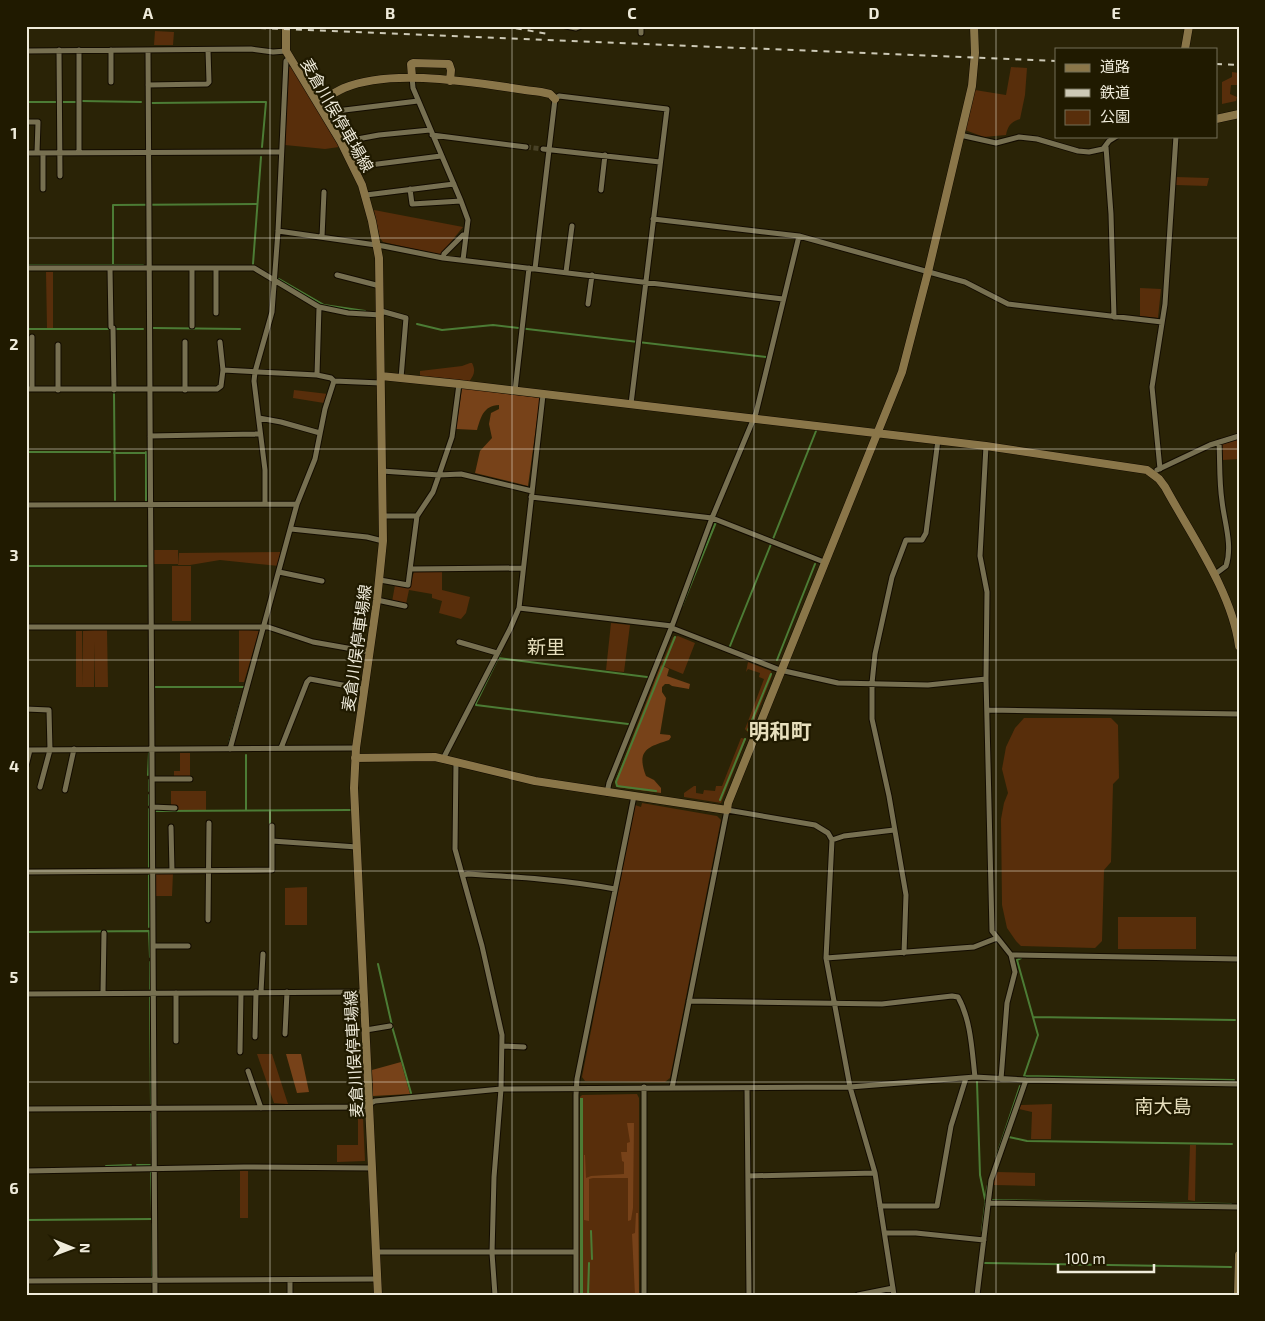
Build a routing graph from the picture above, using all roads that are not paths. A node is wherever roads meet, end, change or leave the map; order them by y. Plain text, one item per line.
1 (286, 26) edge
2 (566, 26) edge
3 (581, 26) edge
4 (641, 26) edge
5 (974, 26) edge
6 (1189, 26) edge
7 (641, 33) dead end
8 (1185, 48) edge
9 (59, 50) junction
10 (79, 50) junction
11 (111, 50) junction
12 (148, 50) junction
13 (208, 50) junction
14 (26, 51) edge
15 (288, 55) junction
16 (412, 77) junction
17 (450, 81) junction
18 (111, 82) dead end
19 (148, 85) junction
20 (555, 98) junction
21 (418, 102) junction
22 (318, 103) junction
23 (1239, 114) edge
24 (325, 115) junction
25 (1218, 118) edge
26 (26, 122) edge
27 (431, 132) junction
28 (960, 135) junction
29 (1114, 138) edge
30 (1176, 138) edge
31 (341, 142) junction
32 (526, 147) tunnel mouth
33 (1106, 147) junction
34 (542, 149) tunnel mouth
35 (549, 150) junction
36 (281, 152) junction
37 (26, 153) edge
38 (40, 153) junction
39 (61, 153) junction
40 (79, 153) junction
41 (148, 154) junction
42 (605, 155) junction
43 (441, 156) junction
44 (660, 162) junction
45 (354, 167) junction
46 (60, 176) dead end
47 (454, 184) junction
48 (43, 189) dead end
49 (410, 189) junction
50 (601, 190) dead end
51 (324, 192) dead end
52 (366, 195) junction
53 (461, 201) junction
54 (653, 219) junction
55 (572, 226) dead end
56 (278, 231) junction
57 (466, 235) junction
58 (799, 236) junction
59 (322, 237) junction
60 (377, 245) junction
61 (443, 258) junction
62 (463, 260) junction
63 (26, 268) edge
64 (110, 268) junction
65 (149, 268) junction
66 (192, 268) junction
67 (216, 268) junction
68 (532, 268) junction
69 (566, 272) junction
70 (928, 272) junction
71 (337, 275) dead end
72 (592, 275) junction
73 (274, 280) junction
74 (646, 282) junction
75 (380, 286) junction
76 (783, 299) junction
77 (588, 304) dead end
78 (319, 307) junction
79 (216, 313) dead end
80 (381, 313) junction
81 (1114, 316) junction
82 (1162, 322) junction
83 (192, 326) dead end
84 (32, 337) dead end
85 (185, 342) dead end
86 (220, 342) dead end
87 (58, 346) dead end
88 (223, 370) junction
89 (255, 372) junction
90 (318, 374) junction
91 (400, 378) junction
92 (381, 380) junction
93 (334, 381) junction
94 (459, 384) junction
95 (29, 389) edge
96 (58, 390) junction
97 (114, 390) junction
98 (149, 390) junction
99 (185, 390) junction
100 (515, 391) junction
101 (543, 395) junction
102 (631, 404) junction
103 (259, 418) junction
104 (753, 418) junction
105 (320, 433) junction
106 (877, 433) junction
107 (260, 434) junction
108 (150, 436) junction
109 (1239, 436) edge
110 (938, 440) junction
111 (1218, 442) junction
112 (986, 446) junction
113 (382, 471) junction
114 (1156, 471) junction
115 (439, 475) junction
116 (531, 494) junction
117 (26, 504) edge
118 (150, 504) junction
119 (265, 504) junction
120 (297, 504) junction
121 (382, 516) junction
122 (417, 516) junction
123 (712, 518) junction
124 (291, 529) junction
125 (383, 541) junction
126 (824, 562) junction
127 (523, 568) junction
128 (411, 569) junction
129 (279, 572) junction
130 (1214, 575) junction
131 (380, 580) junction
132 (322, 581) dead end
133 (377, 600) junction
134 (405, 606) dead end
135 (518, 608) junction
136 (150, 626) junction
137 (26, 627) edge
138 (264, 627) junction
139 (672, 627) junction
140 (459, 642) dead end
141 (1239, 646) edge
142 (370, 652) junction
143 (497, 653) junction
144 (780, 670) junction
145 (986, 679) junction
146 (872, 683) junction
147 (364, 690) junction
148 (26, 709) edge
149 (986, 710) junction
150 (1239, 714) edge
151 (280, 748) junction
152 (356, 748) junction
153 (152, 749) junction
154 (230, 749) junction
155 (28, 750) edge
156 (50, 750) junction
157 (74, 750) junction
158 (355, 758) junction
159 (443, 758) junction
160 (456, 762) junction
161 (26, 766) edge
162 (152, 779) junction
163 (190, 779) dead end
164 (40, 787) dead end
165 (65, 790) dead end
166 (607, 793) junction
167 (634, 796) junction
168 (152, 807) junction
169 (175, 808) dead end
170 (727, 810) junction
171 (209, 823) dead end
172 (272, 826) dead end
173 (172, 827) dead end
174 (894, 830) junction
175 (832, 840) junction
176 (272, 841) junction
177 (357, 847) junction
178 (209, 870) junction
179 (152, 871) junction
180 (172, 871) junction
181 (26, 872) edge
182 (463, 875) junction
183 (615, 889) junction
184 (208, 920) dead end
185 (104, 934) dead end
186 (997, 938) junction
187 (153, 946) junction
188 (188, 946) dead end
189 (904, 953) junction
190 (263, 954) dead end
191 (1011, 955) junction
192 (826, 958) junction
193 (1239, 959) edge
194 (241, 992) junction
195 (259, 992) junction
196 (287, 992) junction
197 (364, 992) junction
198 (103, 993) junction
199 (153, 993) junction
200 (176, 993) junction
201 (26, 994) edge
202 (689, 1001) junction
203 (834, 1002) junction
204 (390, 1026) dead end
205 (366, 1030) junction
206 (285, 1034) dead end
207 (255, 1037) dead end
208 (176, 1041) dead end
209 (502, 1046) junction
210 (524, 1046) dead end
211 (240, 1052) dead end
212 (248, 1071) dead end
213 (975, 1077) junction
214 (966, 1078) junction
215 (1001, 1079) junction
216 (1026, 1080) junction
217 (1239, 1084) edge
218 (576, 1087) junction
219 (644, 1088) junction
220 (672, 1088) junction
221 (746, 1088) junction
222 (850, 1088) junction
223 (502, 1089) junction
224 (369, 1104) junction
225 (261, 1108) junction
226 (26, 1109) edge
227 (154, 1109) junction
228 (155, 1168) junction
229 (372, 1168) junction
230 (26, 1171) edge
231 (875, 1173) junction
232 (748, 1176) junction
233 (988, 1203) junction
234 (880, 1206) junction
235 (1239, 1206) edge
236 (885, 1233) junction
237 (984, 1240) junction
238 (376, 1252) junction
239 (492, 1252) junction
240 (575, 1252) junction
241 (1239, 1255) edge
242 (377, 1279) junction
243 (290, 1280) junction
244 (155, 1281) junction
245 (26, 1282) edge
246 (893, 1288) junction
247 (156, 1295) edge
248 (290, 1295) edge
249 (378, 1295) edge
250 (495, 1295) edge
251 (576, 1295) edge
252 (644, 1295) edge
253 (749, 1295) edge
254 (858, 1295) edge
255 (894, 1295) edge
256 (976, 1295) edge
257 (1238, 1295) edge

1 - 15 street, 麦倉川俣停車場線
2 - 3 street
4 - 7 street
5 - 28 street
6 - 8 street
9 - 10 street
9 - 14 street
9 - 39 street
10 - 11 street
10 - 40 street
11 - 12 street
11 - 18 street
12 - 13 street
12 - 19 street
13 - 15 street
13 - 19 street
15 - 22 street, 麦倉川俣停車場線
15 - 36 street
16 - 17 street
16 - 17 street
16 - 21 street
16 - 22 street
17 - 20 street
19 - 41 street
20 - 35 street
20 - 44 street
21 - 24 street
21 - 27 street
22 - 24 street, 麦倉川俣停車場線
23 - 25 street
24 - 31 street, 麦倉川俣停車場線
26 - 38 street
27 - 31 street
27 - 32 street
27 - 43 street
28 - 33 street
28 - 70 street
29 - 33 street
30 - 82 street
31 - 45 street, 麦倉川俣停車場線
33 - 81 street
34 - 35 street
35 - 42 street
35 - 68 street
36 - 41 street
36 - 56 street
37 - 38 street
38 - 39 street
38 - 48 street
39 - 40 street
39 - 46 street
40 - 41 street
41 - 65 street
42 - 44 street
42 - 50 street
43 - 45 street
43 - 47 street
44 - 54 street
45 - 52 street, 麦倉川俣停車場線
47 - 49 street
47 - 53 street
49 - 52 street
49 - 53 street
51 - 59 street
52 - 60 street, 麦倉川俣停車場線
53 - 57 street
54 - 58 street
54 - 74 street
55 - 69 street
56 - 59 street
56 - 73 street
57 - 61 street
57 - 62 street
58 - 70 street
58 - 76 street
59 - 60 street
60 - 61 street
60 - 75 street, 麦倉川俣停車場線
61 - 62 street
62 - 68 street
63 - 64 street
64 - 65 street
64 - 97 street
65 - 66 street
65 - 98 street
66 - 67 street
66 - 83 street
67 - 73 street
67 - 79 street
68 - 69 street
68 - 100 street
69 - 72 street
70 - 81 street
70 - 106 street
71 - 75 street
72 - 74 street
72 - 77 street
73 - 78 street
73 - 89 street
74 - 76 street
74 - 102 street
75 - 80 street, 麦倉川俣停車場線
76 - 104 street
78 - 80 street
78 - 90 street
80 - 91 street
80 - 92 street, 麦倉川俣停車場線
81 - 82 street
82 - 114 street
84 - 95 street
85 - 99 street
86 - 88 street
87 - 96 street
88 - 89 street
88 - 99 street
89 - 90 street
89 - 103 street
90 - 93 street
91 - 92 street
91 - 94 street
92 - 93 street
92 - 113 street, 麦倉川俣停車場線
93 - 105 street
94 - 100 street
94 - 115 street
95 - 96 street
96 - 97 street
97 - 98 street
98 - 99 street
98 - 108 street
100 - 101 street
101 - 102 street
101 - 116 street
102 - 104 street
103 - 105 street
103 - 107 street
104 - 106 street
104 - 123 street
105 - 120 street
106 - 110 street
106 - 126 street
107 - 108 street
107 - 119 street
108 - 118 street
109 - 111 street
110 - 112 street
110 - 146 street
111 - 114 street
111 - 130 street
112 - 114 street
112 - 145 street
113 - 115 street
113 - 121 street, 麦倉川俣停車場線
114 - 130 street
115 - 116 street
115 - 122 street
116 - 123 street
116 - 127 street
117 - 118 street
118 - 119 street
118 - 136 street
119 - 120 street
120 - 124 street
121 - 122 street
121 - 125 street, 麦倉川俣停車場線
122 - 128 street
123 - 126 street
123 - 139 street
124 - 125 street
124 - 129 street
125 - 131 street, 麦倉川俣停車場線
126 - 144 street
127 - 128 street
127 - 135 street
128 - 131 street
129 - 132 street
129 - 138 street
130 - 141 street
131 - 133 street, 麦倉川俣停車場線
133 - 134 street
133 - 142 street, 麦倉川俣停車場線
135 - 139 street
135 - 143 street
136 - 137 street
136 - 138 street
136 - 153 street
138 - 142 street
138 - 154 street
139 - 144 street
139 - 166 street
140 - 143 street
142 - 147 street, 麦倉川俣停車場線
143 - 159 street
144 - 146 street
144 - 170 street
145 - 146 street
145 - 149 street
146 - 174 street
147 - 151 street
147 - 152 street, 麦倉川俣停車場線
148 - 156 street
149 - 150 street
149 - 186 street
151 - 152 street
151 - 154 street
152 - 158 street, 麦倉川俣停車場線
153 - 154 street
153 - 157 street
153 - 162 street
155 - 156 street
155 - 161 street
156 - 157 street
156 - 164 street
157 - 165 street
158 - 159 street
158 - 177 street, 麦倉川俣停車場線
159 - 160 street
160 - 166 street
160 - 182 street
162 - 163 street
162 - 168 street
166 - 167 street
167 - 170 street
167 - 183 street
168 - 169 street
168 - 179 street
170 - 175 street
170 - 202 street
171 - 178 street
172 - 176 street
173 - 180 street
174 - 175 street
174 - 189 street
175 - 192 street
176 - 177 street
176 - 178 street
177 - 197 street, 麦倉川俣停車場線
178 - 180 street
178 - 184 street
179 - 180 street
179 - 181 street
179 - 187 street
182 - 183 street
182 - 209 street
183 - 218 street
185 - 198 street
186 - 189 street
186 - 191 street
187 - 188 street
187 - 199 street
189 - 192 street
190 - 195 street
191 - 193 street
191 - 215 street
192 - 203 street
194 - 195 street
194 - 200 street
194 - 211 street
195 - 196 street
195 - 207 street
196 - 197 street
196 - 206 street
197 - 205 street, 麦倉川俣停車場線
198 - 199 street
198 - 201 street
199 - 200 street
199 - 227 street
200 - 208 street
202 - 203 street
202 - 220 street
203 - 213 street
203 - 222 street
204 - 205 street
205 - 224 street, 麦倉川俣停車場線
209 - 210 street
209 - 223 street
212 - 225 street
213 - 214 street
213 - 215 street
214 - 222 street
214 - 234 street
215 - 216 street
216 - 217 street
216 - 233 street
218 - 219 street
218 - 223 street
218 - 240 street
219 - 220 street
219 - 252 street
220 - 221 street
221 - 222 street
221 - 232 street
222 - 231 street
223 - 224 street
223 - 239 street
224 - 225 street
224 - 229 street, 麦倉川俣停車場線
225 - 227 street
226 - 227 street
227 - 228 street
228 - 229 street
228 - 230 street
228 - 244 street
229 - 238 street, 麦倉川俣停車場線
231 - 232 street
231 - 234 street
232 - 253 street
233 - 235 street
233 - 237 street
234 - 236 street
236 - 237 street
236 - 246 street
237 - 256 street
238 - 239 street
238 - 242 street, 麦倉川俣停車場線
239 - 240 street
239 - 250 street
240 - 251 street
241 - 257 street
242 - 243 street
242 - 249 street, 麦倉川俣停車場線
243 - 244 street
243 - 248 street
244 - 245 street
244 - 247 street
246 - 254 street
246 - 255 street

